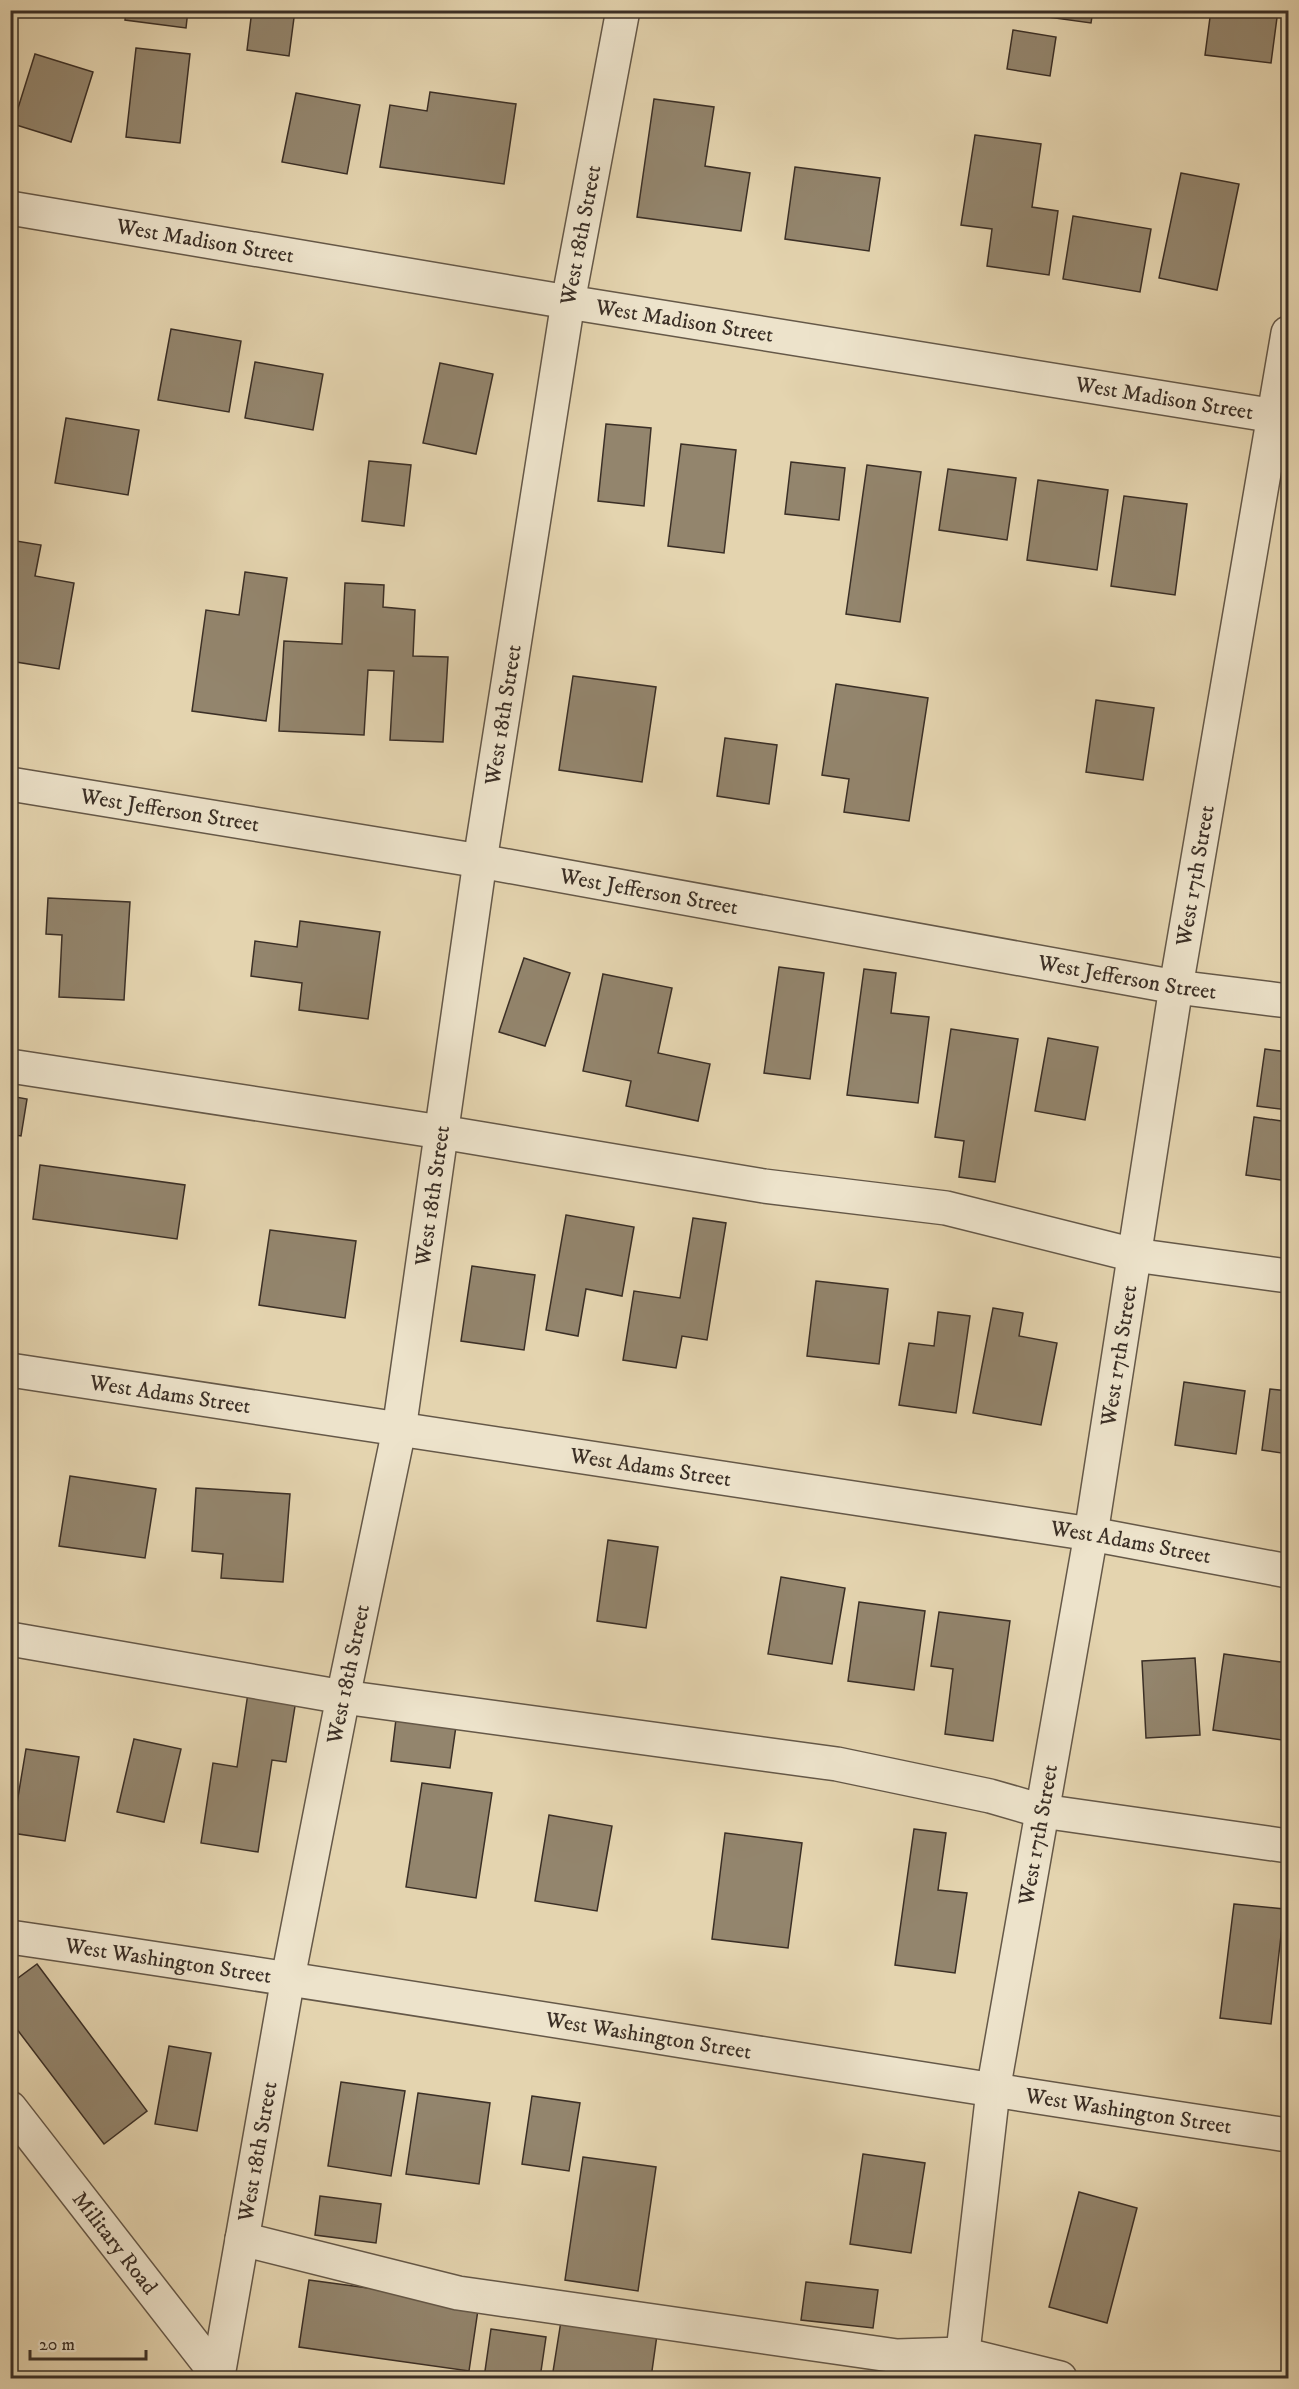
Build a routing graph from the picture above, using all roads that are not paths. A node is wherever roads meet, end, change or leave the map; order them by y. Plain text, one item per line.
1 (622, 10) edge
2 (10, 208) edge
3 (568, 302) junction
4 (1288, 333) edge
5 (1282, 417) edge
6 (10, 784) edge
7 (480, 861) junction
8 (1176, 987) junction
9 (1288, 1001) edge
10 (10, 1066) edge
11 (441, 1132) junction
12 (1134, 1255) junction
13 (1288, 1276) edge
14 (10, 1370) edge
15 (399, 1430) junction
16 (1091, 1534) junction
17 (1288, 1571) edge
18 (10, 1639) edge
19 (343, 1697) junction
20 (1042, 1811) junction
21 (1288, 1846) edge
22 (10, 1937) edge
23 (288, 1978) junction
24 (993, 2091) junction
25 (10, 2108) edge
26 (1288, 2135) edge
27 (242, 2239) junction
28 (961, 2366) edge
29 (219, 2377) edge
30 (1060, 2379) edge

1 - 3 street, West 18th Street
2 - 3 street, West Madison Street
3 - 5 street, West Madison Street
3 - 7 street, West 18th Street
4 - 5 street, West 17th Street
5 - 8 street, West 17th Street
6 - 7 street, West Jefferson Street
7 - 8 street, West Jefferson Street
7 - 11 street, West 18th Street
8 - 9 street, West Jefferson Street
8 - 12 street, West 17th Street
10 - 11 street
11 - 12 street
11 - 15 street, West 18th Street
12 - 13 street
12 - 16 street, West 17th Street
14 - 15 street, West Adams Street
15 - 16 street, West Adams Street
15 - 19 street, West 18th Street
16 - 17 street, West Adams Street
16 - 20 street, West 17th Street
18 - 19 street
19 - 20 street
19 - 23 street, West 18th Street
20 - 21 street
20 - 24 street, West 17th Street
22 - 23 street, West Washington Street
23 - 24 street, West Washington Street
23 - 27 street, West 18th Street
24 - 26 street, West Washington Street
24 - 28 street, West 17th Street
25 - 29 street, Military Road
27 - 28 street
27 - 29 street, West 18th Street
28 - 30 street

